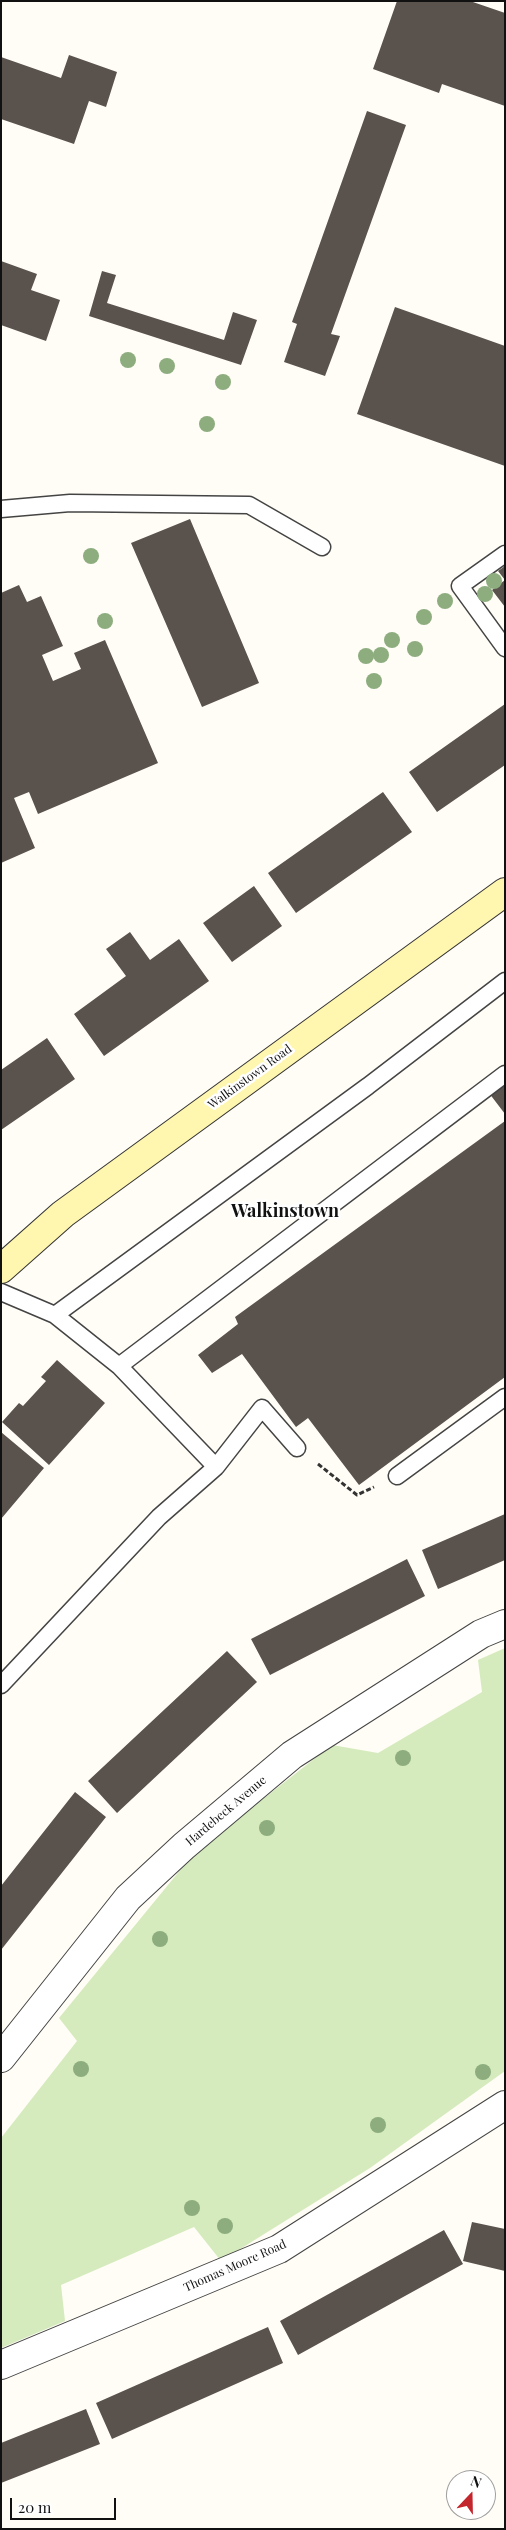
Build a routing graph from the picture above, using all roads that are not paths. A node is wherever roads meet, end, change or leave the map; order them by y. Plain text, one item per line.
1 (1, 509) edge
2 (322, 547) dead end
3 (505, 554) edge
4 (505, 648) edge
5 (505, 892) edge
6 (505, 981) edge
7 (505, 1074) edge
8 (1, 1269) edge
9 (1, 1292) edge
10 (55, 1314) junction
11 (119, 1366) junction
12 (505, 1397) edge
13 (297, 1448) road end
14 (216, 1467) junction
15 (397, 1476) road end
16 (505, 1624) edge
17 (2, 1684) edge
18 (1, 2058) edge
19 (505, 2105) edge
20 (1, 2365) edge

1 - 2 lane
3 - 4 lane
5 - 8 main road, Walkinstown Road
6 - 10 lane
7 - 11 lane
9 - 10 lane
10 - 11 lane
11 - 14 lane
12 - 15 lane
13 - 14 lane
14 - 17 lane
16 - 18 street, Hardebeck Avenue
19 - 20 street, Thomas Moore Road

